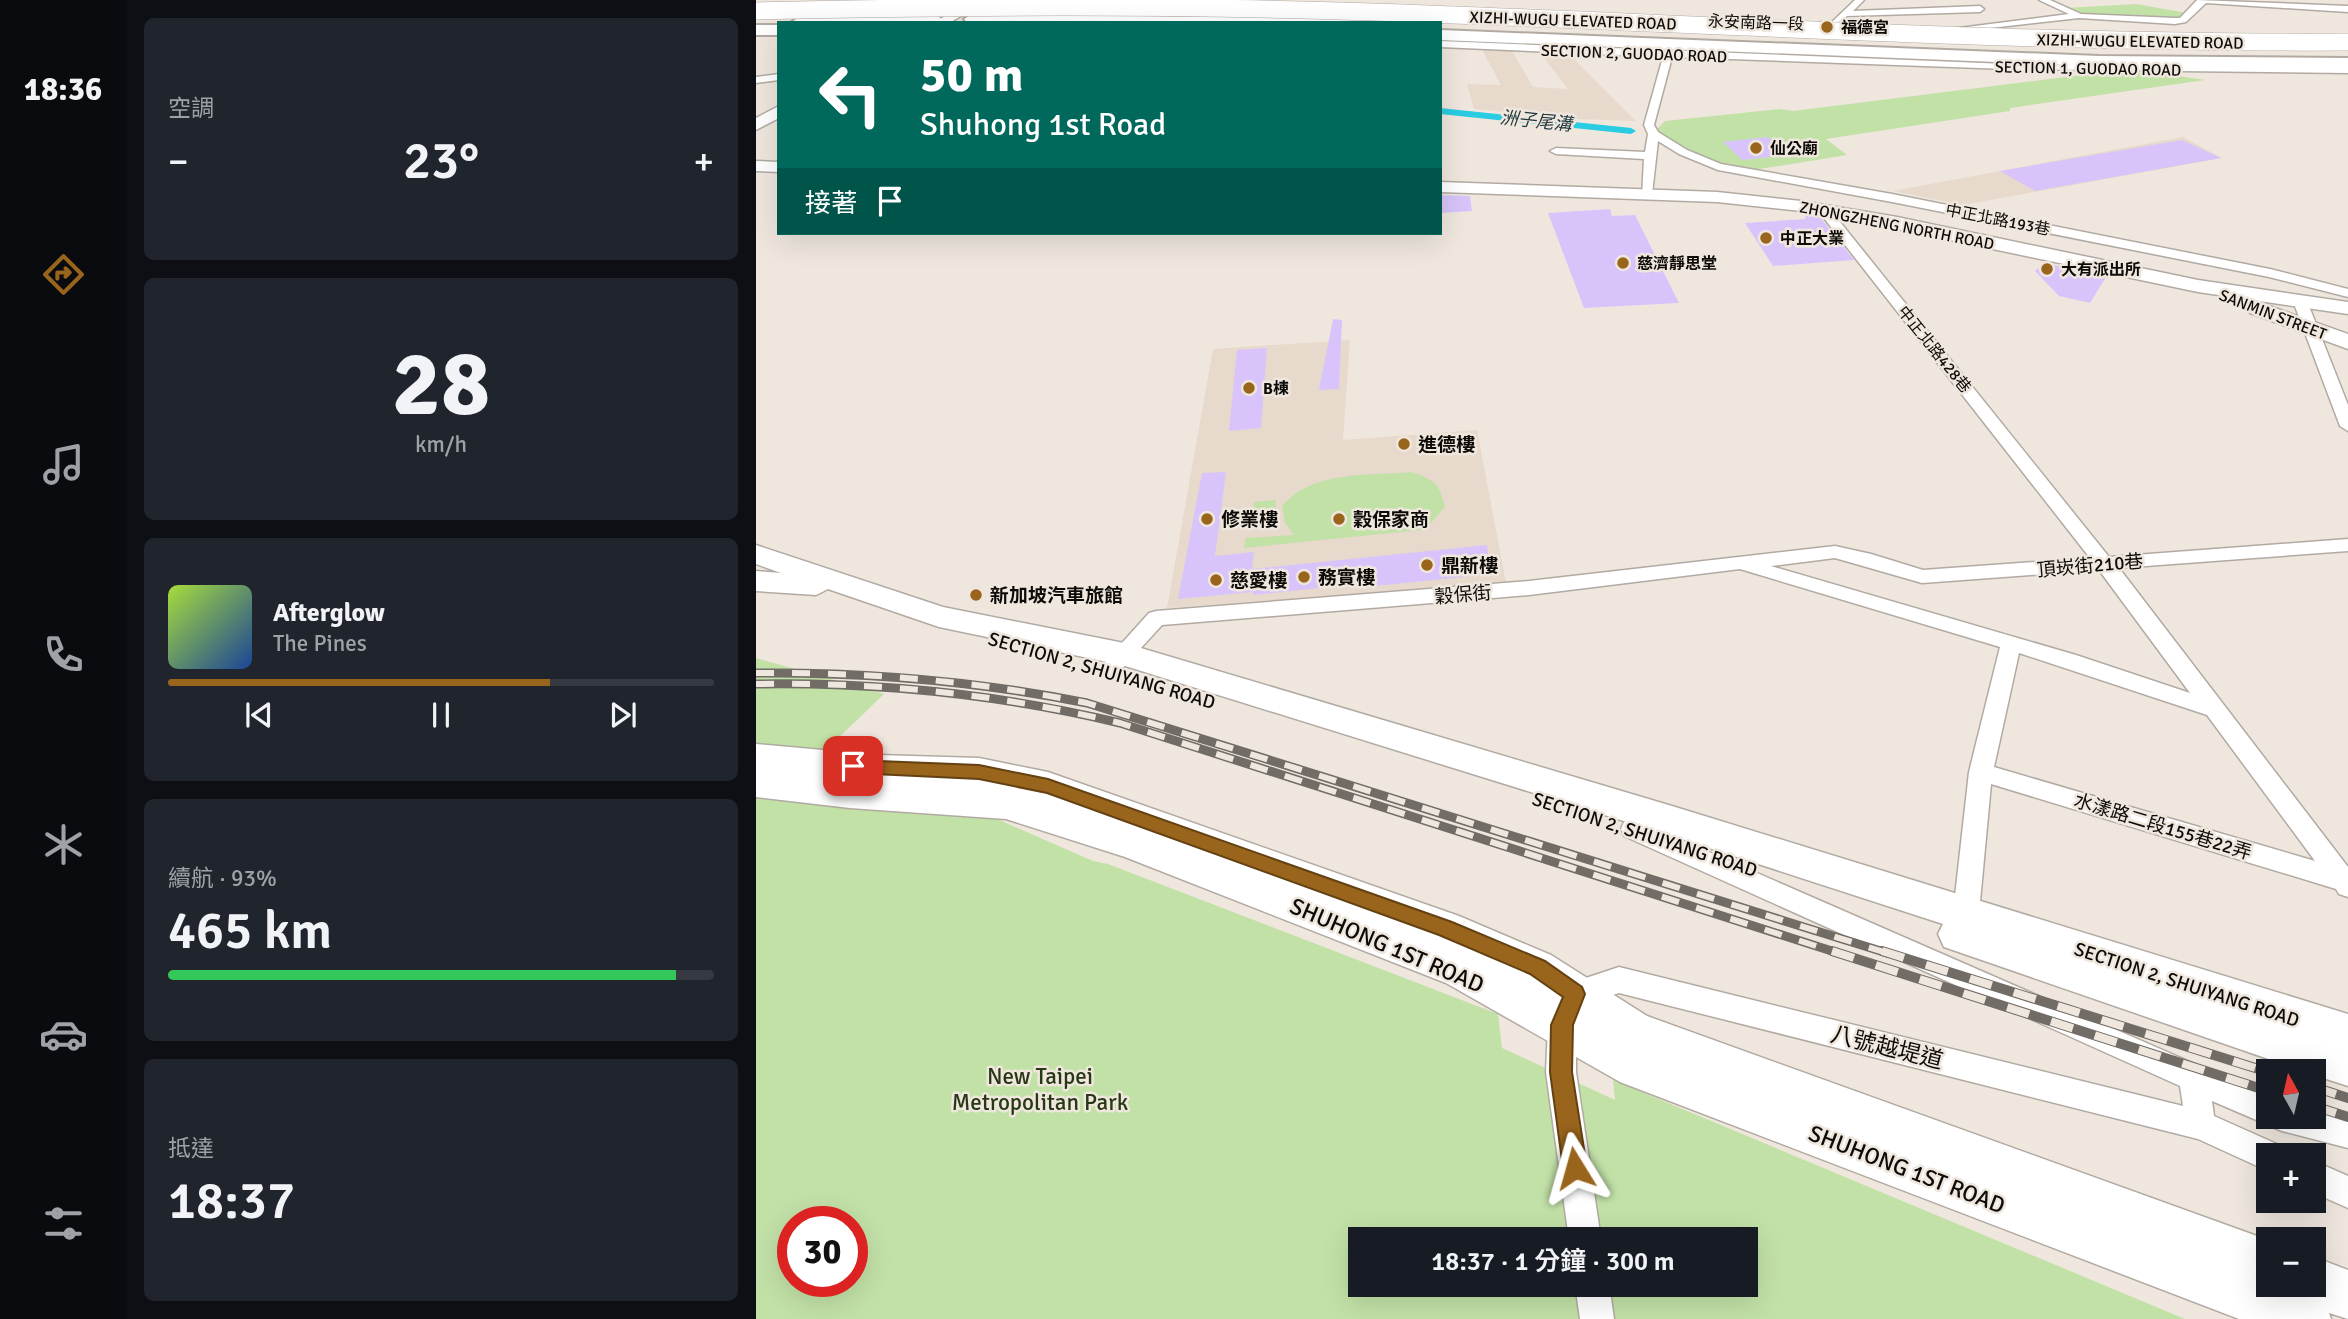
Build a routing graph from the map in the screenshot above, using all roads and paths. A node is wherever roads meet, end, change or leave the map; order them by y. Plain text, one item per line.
1 (891, 0) edge
2 (993, 0) edge
3 (1054, 0) edge
4 (1860, 0) edge
5 (1960, 0) edge
6 (2043, 0) edge
7 (2202, 0) edge
8 (978, 9) edge
9 (2348, 9) edge
10 (2171, 10) dead end
11 (756, 11) edge
12 (1984, 12) junction
13 (2193, 13) junction
14 (1846, 14) junction
15 (2080, 16) junction
16 (756, 18) edge
17 (941, 20) edge
18 (893, 21) edge
19 (1231, 21) edge
20 (1364, 21) edge
21 (777, 23) edge
22 (1442, 23) edge
23 (2010, 23) junction
24 (756, 24) edge
25 (1442, 29) edge
26 (1958, 29) junction
27 (2082, 29) dead end
28 (756, 30) edge
29 (777, 30) edge
30 (1924, 33) dead end
31 (1442, 35) edge
32 (2167, 35) dead end
33 (2029, 36) dead end
34 (2156, 39) dead end
35 (2348, 42) edge
36 (1442, 44) edge
37 (2348, 48) edge
38 (1668, 54) junction
39 (2348, 56) edge
40 (1828, 61) joint
41 (2348, 63) edge
42 (2348, 70) edge
43 (777, 77) edge
44 (756, 80) edge
45 (777, 112) edge
46 (756, 125) edge
47 (1651, 128) junction
48 (1556, 151) dead end
49 (1649, 156) junction
50 (756, 166) edge
51 (777, 167) edge
52 (1442, 187) edge
53 (1646, 194) junction
54 (1824, 210) junction
55 (2198, 286) junction
56 (2348, 293) edge
57 (2300, 301) junction
58 (2348, 308) edge
59 (2309, 327) junction
60 (2348, 342) edge
61 (2348, 426) edge
62 (2348, 545) edge
63 (1835, 552) joint
64 (756, 554) edge
65 (1738, 562) junction
66 (2105, 564) junction
67 (756, 581) edge
68 (849, 586) junction
69 (2011, 643) junction
70 (1117, 661) junction
71 (2214, 709) junction
72 (756, 757) edge
73 (1981, 772) junction
74 (756, 783) edge
75 (1633, 829) junction
76 (2346, 883) edge
77 (1965, 925) junction
78 (1569, 1009) junction
79 (2348, 1035) edge
80 (2348, 1065) edge
81 (2193, 1079) junction
82 (2256, 1106) edge
83 (2201, 1125) junction
84 (2326, 1127) edge
85 (2348, 1133) edge
86 (2256, 1150) edge
87 (2326, 1182) edge
88 (2348, 1192) edge
89 (1583, 1227) edge
90 (2256, 1261) edge
91 (2326, 1287) edge
92 (2348, 1295) edge
93 (1594, 1297) edge
94 (1597, 1319) edge
95 (2306, 1319) edge

1 - 8 street
2 - 17 street
3 - 14 street, 永安南路一段
4 - 14 street
5 - 12 street
6 - 15 street
7 - 9 street
7 - 13 street
8 - 17 highway
8 - 19 highway
8 - 20 highway
10 - 13 street
11 - 35 highway, XIZHI-WUGU ELEVATED ROAD, bridge
12 - 14 street
12 - 23 street
12 - 26 street
13 - 15 street
15 - 23 street
16 - 17 highway
17 - 18 highway
21 - 24 highway
22 - 37 highway
23 - 26 street
25 - 39 highway
26 - 30 street
27 - 33 street
28 - 29 highway
31 - 41 highway, XIZHI-WUGU ELEVATED ROAD
32 - 34 street
36 - 38 street, SECTION 2, GUODAO ROAD
38 - 40 street, SECTION 2, GUODAO ROAD
38 - 47 street
40 - 42 street, SECTION 1, GUODAO ROAD
43 - 44 street
45 - 46 street
47 - 49 street
47 - 56 street, 中正北路193巷
48 - 49 street
49 - 53 street
50 - 51 street
52 - 53 street, ZHONGZHENG NORTH ROAD
53 - 54 street, ZHONGZHENG NORTH ROAD
54 - 55 street, ZHONGZHENG NORTH ROAD
54 - 66 street, 中正北路428巷
55 - 57 street, ZHONGZHENG NORTH ROAD
55 - 59 street, SANMIN STREET
57 - 58 street, ZHONGZHENG NORTH ROAD
57 - 59 street
59 - 60 street, SANMIN STREET
59 - 61 street
62 - 66 street, 頂崁街210巷
63 - 65 street, 穀保街
63 - 66 street, 頂崁街210巷
64 - 68 street, SECTION 2, SHUIYANG ROAD
65 - 69 street
65 - 70 street, 穀保街
66 - 71 street, 中正北路428巷
67 - 68 street
68 - 70 street, SECTION 2, SHUIYANG ROAD
69 - 71 street
69 - 73 street
70 - 75 street, SECTION 2, SHUIYANG ROAD
70 - 77 street, SECTION 2, SHUIYANG ROAD
71 - 76 street, 中正北路428巷
72 - 78 street, SHUHONG 1ST ROAD
73 - 76 street, 水漾路二段155巷22弄
73 - 77 street
74 - 78 street, SHUHONG 1ST ROAD
75 - 77 street, SECTION 2, SHUIYANG ROAD
75 - 81 street
77 - 79 street, SECTION 2, SHUIYANG ROAD
77 - 80 street, SECTION 2, SHUIYANG ROAD
78 - 83 street, 八號越堤道
78 - 89 street
78 - 90 street, SHUHONG 1ST ROAD
78 - 95 street, SHUHONG 1ST ROAD
81 - 82 street
81 - 83 street
83 - 86 street, 八號越堤道
84 - 85 street
87 - 88 street
91 - 92 street
93 - 94 street

